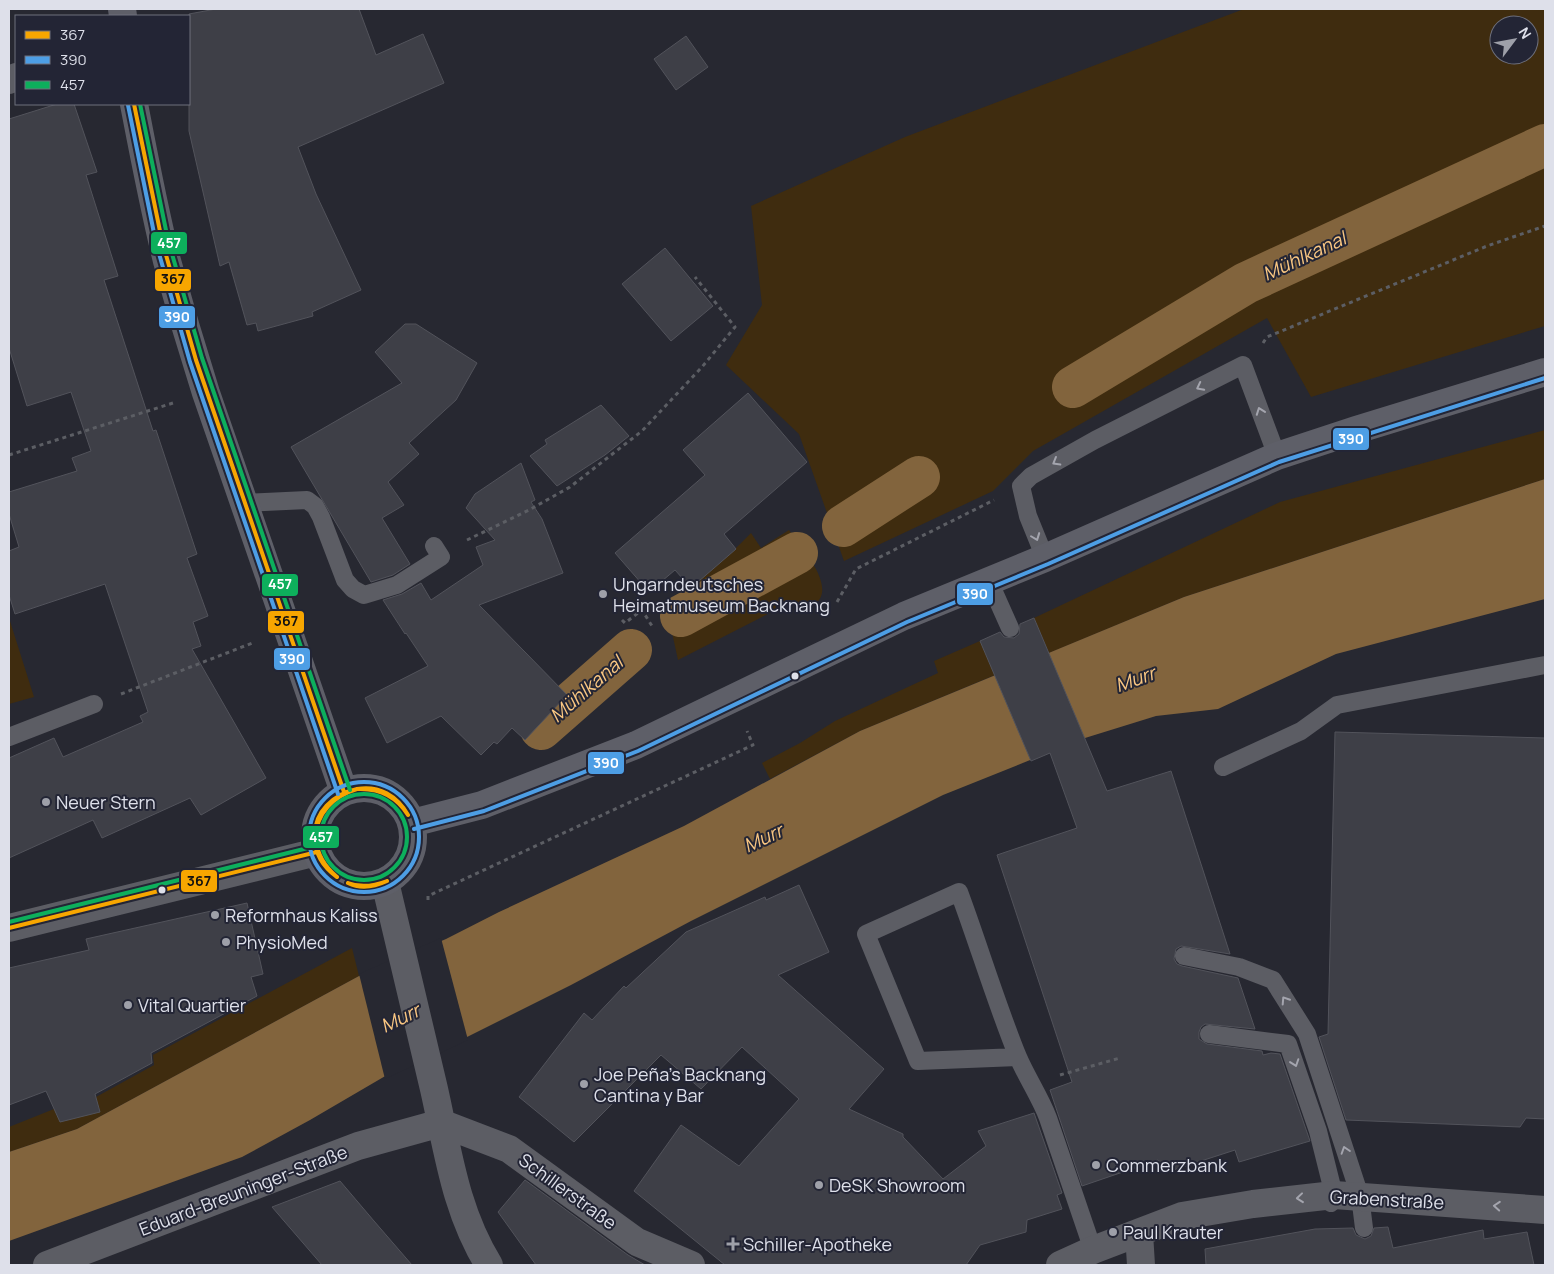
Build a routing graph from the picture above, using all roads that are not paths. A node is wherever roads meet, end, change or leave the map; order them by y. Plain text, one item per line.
1 (134, 105) edge
2 (1545, 372) edge
3 (1277, 456) junction
4 (244, 503) junction
5 (438, 551) dead end
6 (1044, 558) junction
7 (990, 580) junction
8 (1010, 628) dead end
9 (1545, 665) edge
10 (94, 704) road end
11 (9, 737) edge
12 (1223, 768) dead end
13 (344, 792) junction
14 (412, 823) junction
15 (316, 852) junction
16 (385, 882) junction
17 (9, 928) edge
18 (1184, 956) dead end
19 (1208, 1034) dead end
20 (1018, 1057) junction
21 (441, 1123) junction
22 (1341, 1199) junction
23 (1545, 1210) edge
24 (1364, 1228) dead end
25 (1139, 1233) junction
26 (1093, 1250) junction
27 (47, 1265) edge
28 (489, 1265) edge
29 (691, 1265) edge
30 (1060, 1265) edge
31 (1141, 1265) edge

1 - 4 street
2 - 3 street
3 - 6 street
3 -> 6 lane
4 - 5 lane
4 - 13 street
6 - 7 street
7 - 8 lane
7 - 14 street
9 - 12 lane
10 - 11 lane
13 - 14 street
13 - 15 street
14 - 16 street
15 - 16 street
15 - 17 street
16 - 21 street
22 -> 18 lane
19 -> 22 lane
20 - 20 lane
20 - 26 lane
21 - 27 street, Eduard-Breuninger-Straße
21 - 28 street
21 - 29 street, Schillerstraße
23 -> 22 street, Grabenstraße
22 - 24 lane
22 -> 25 street, Grabenstraße
25 - 26 street, Grabenstraße
25 - 31 street
26 - 30 street, Grabenstraße

